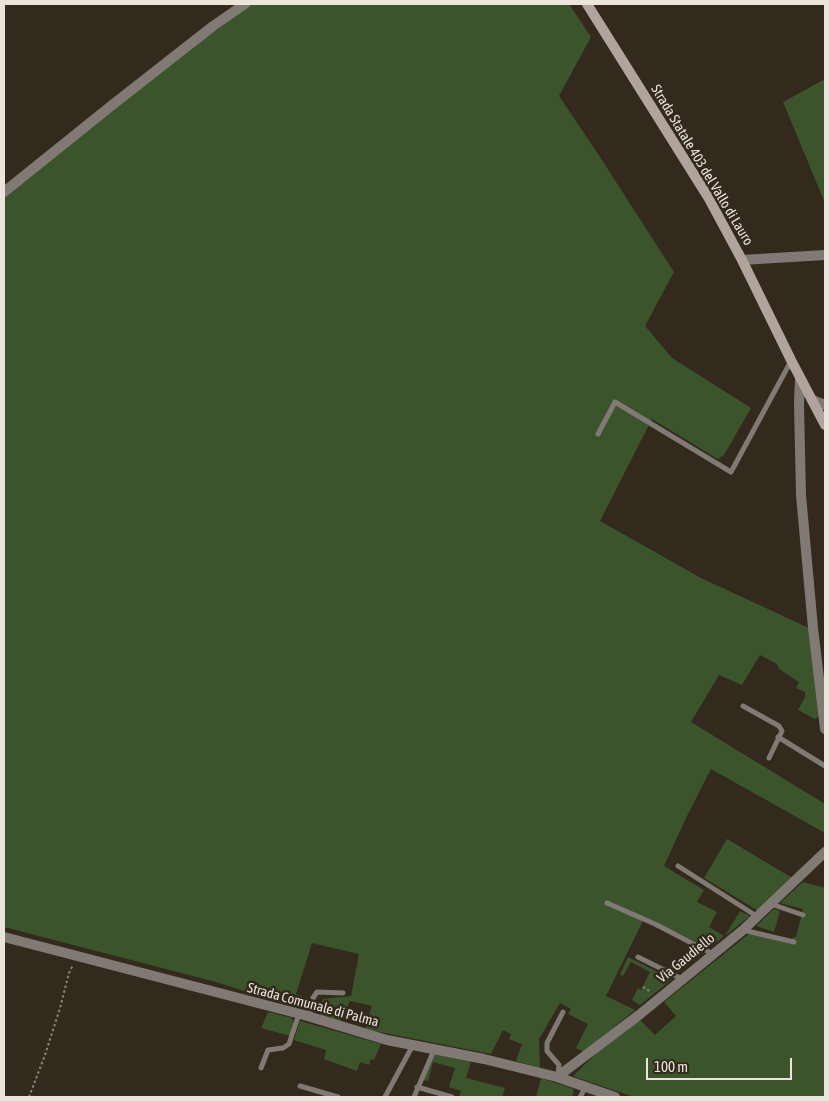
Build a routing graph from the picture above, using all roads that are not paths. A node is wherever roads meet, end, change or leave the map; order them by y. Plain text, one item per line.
1 (245, 4) edge
2 (587, 4) edge
3 (4, 192) edge
4 (825, 255) edge
5 (742, 260) junction
6 (791, 360) junction
7 (800, 379) junction
8 (812, 400) junction
9 (825, 406) edge
10 (825, 425) edge
11 (598, 434) dead end
12 (743, 706) dead end
13 (825, 729) edge
14 (778, 737) junction
15 (769, 758) dead end
16 (825, 766) edge
17 (825, 852) edge
18 (678, 866) dead end
19 (607, 903) dead end
20 (772, 904) junction
21 (803, 915) dead end
22 (758, 917) junction
23 (743, 930) junction
24 (4, 937) edge
25 (794, 942) dead end
26 (714, 955) junction
27 (638, 956) dead end
28 (682, 980) junction
29 (343, 993) dead end
30 (563, 1012) dead end
31 (302, 1014) junction
32 (414, 1045) junction
33 (434, 1049) junction
34 (261, 1068) dead end
35 (558, 1078) junction
36 (300, 1086) dead end
37 (417, 1087) junction
38 (582, 1093) edge
39 (338, 1097) edge
40 (384, 1097) edge
41 (414, 1097) edge
42 (452, 1097) edge
43 (613, 1097) edge

1 - 3 street
2 - 5 main road, Strada Statale 403 del Vallo di Lauro
4 - 5 street
5 - 6 main road, Strada Statale 403 del Vallo di Lauro
6 - 7 main road, Strada Statale 403 del Vallo di Lauro
6 - 11 lane
7 - 8 main road, Strada Statale 403 del Vallo di Lauro
7 - 13 street
8 - 9 street
8 - 10 main road, Strada Statale 403 del Vallo di Lauro
12 - 14 lane
14 - 15 lane
14 - 16 lane
17 - 20 street, Via Gaudiello
18 - 22 lane
19 - 26 lane
20 - 21 lane
20 - 22 street, Via Gaudiello
22 - 23 street, Via Gaudiello
23 - 25 lane
23 - 26 street, Via Gaudiello
24 - 31 street, Strada Comunale di Palma
26 - 28 street, Via Gaudiello
27 - 28 lane
28 - 35 street, Via Gaudiello
29 - 31 lane
30 - 35 lane
31 - 32 street, Strada Comunale di Palma
31 - 34 lane
32 - 33 street, Strada Comunale di Palma
32 - 40 lane
33 - 35 street, Strada Comunale di Palma
33 - 37 lane
35 - 38 street, Strada Comunale di Palma
36 - 39 lane
37 - 41 lane
37 - 42 lane
38 - 43 street, Strada Comunale di Palma

